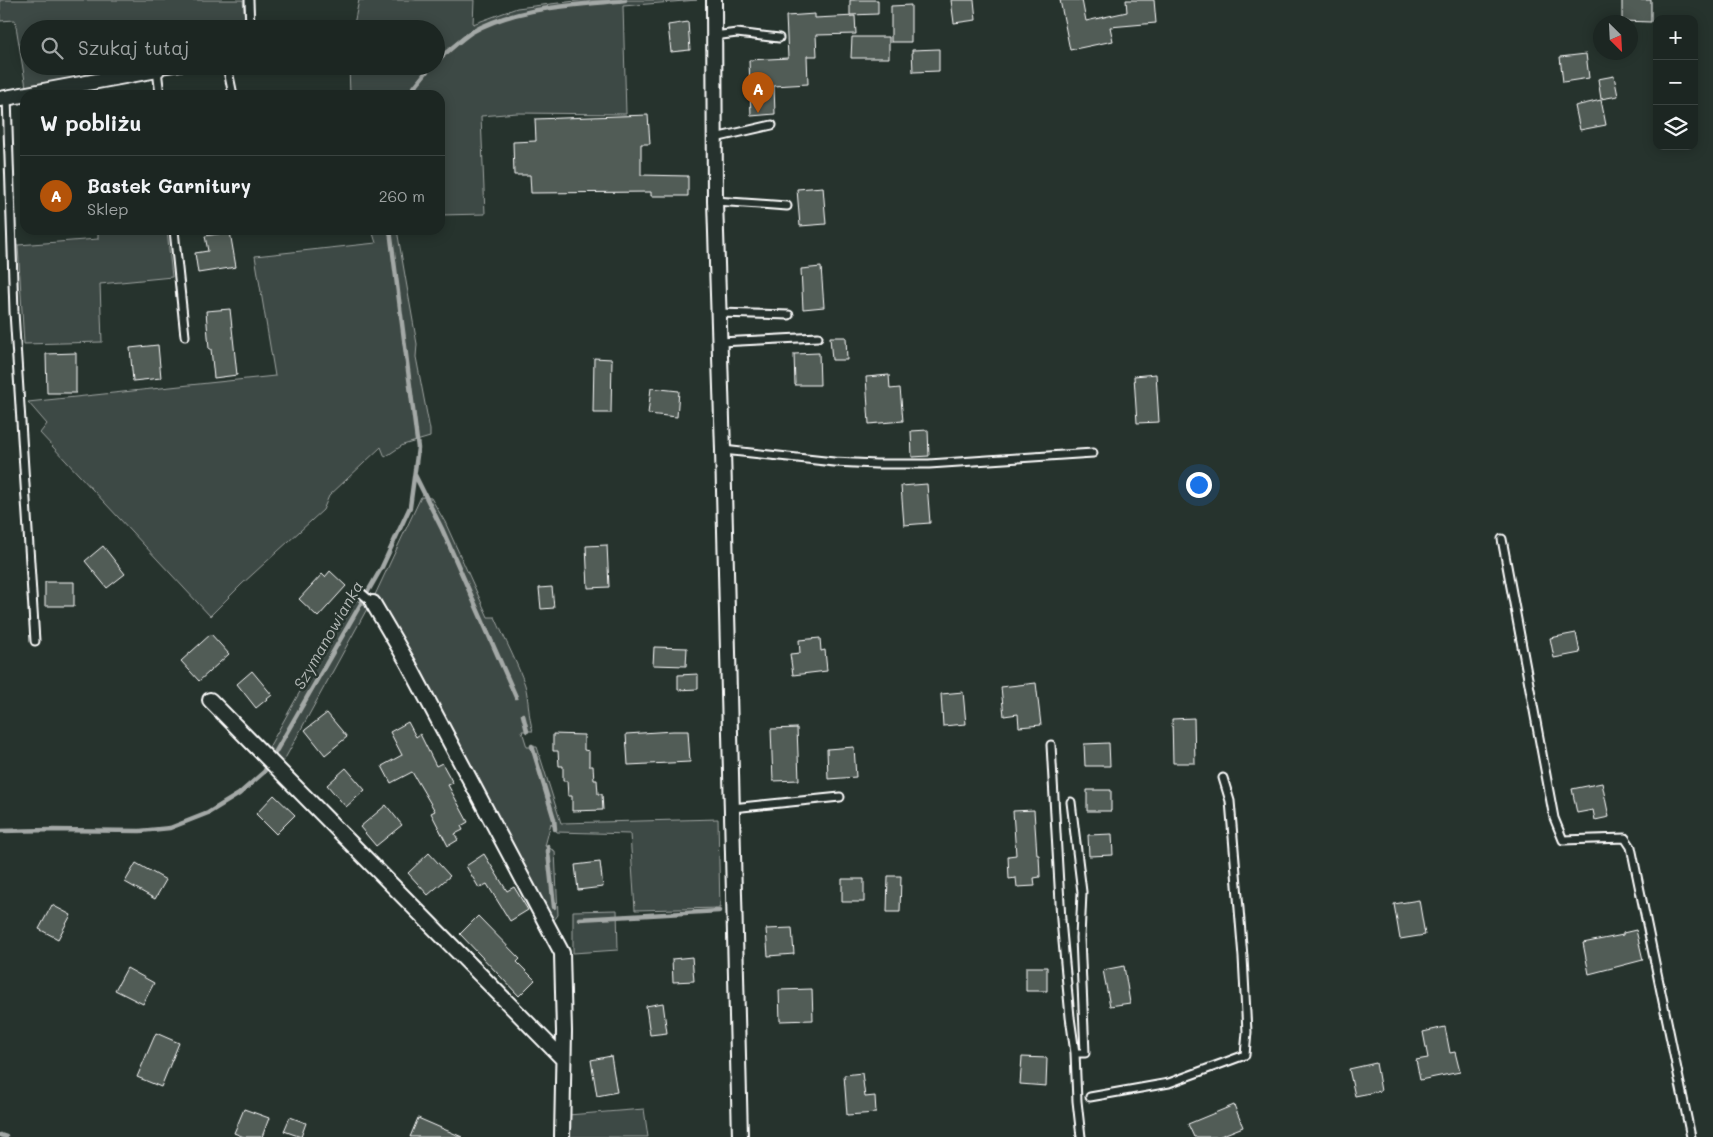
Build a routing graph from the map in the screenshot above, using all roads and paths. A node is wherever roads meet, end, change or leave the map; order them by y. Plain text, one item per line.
1 (249, 0) edge
2 (714, 0) edge
3 (250, 20) edge
4 (714, 36) junction
5 (779, 38) dead end
6 (130, 75) edge
7 (158, 75) edge
8 (229, 75) edge
9 (48, 90) edge
10 (159, 90) edge
11 (232, 90) edge
12 (20, 95) edge
13 (4, 98) edge
14 (772, 125) dead end
15 (715, 138) junction
16 (715, 200) junction
17 (787, 206) dead end
18 (175, 235) edge
19 (719, 313) junction
20 (788, 315) dead end
21 (185, 336) dead end
22 (818, 337) dead end
23 (720, 342) junction
24 (723, 450) junction
25 (1093, 453) dead end
26 (1502, 539) dead end
27 (359, 591) dead end
28 (373, 603) joint
29 (35, 640) dead end
30 (210, 700) dead end
31 (1051, 745) dead end
32 (1223, 778) dead end
33 (840, 797) dead end
34 (1070, 802) dead end
35 (732, 808) junction
36 (1075, 1053) junction
37 (563, 1059) junction
38 (1090, 1097) dead end
39 (562, 1137) edge
40 (740, 1137) edge
41 (1081, 1137) edge
42 (1691, 1137) edge

1 - 3 lane
2 - 4 street
4 - 5 lane
4 - 15 street
6 - 9 street
7 - 10 lane
8 - 11 lane
12 - 13 street
13 - 29 lane
14 - 15 lane
15 - 16 street
16 - 17 lane
16 - 19 street
18 - 21 lane
19 - 20 lane
19 - 23 street
22 - 23 lane
23 - 24 street
24 - 25 lane
24 - 35 street
26 - 42 lane
27 - 28 lane
28 - 37 street
30 - 37 street
31 - 36 lane
32 - 38 lane
33 - 35 lane
34 - 36 lane
35 - 40 street
36 - 41 lane
37 - 39 street

